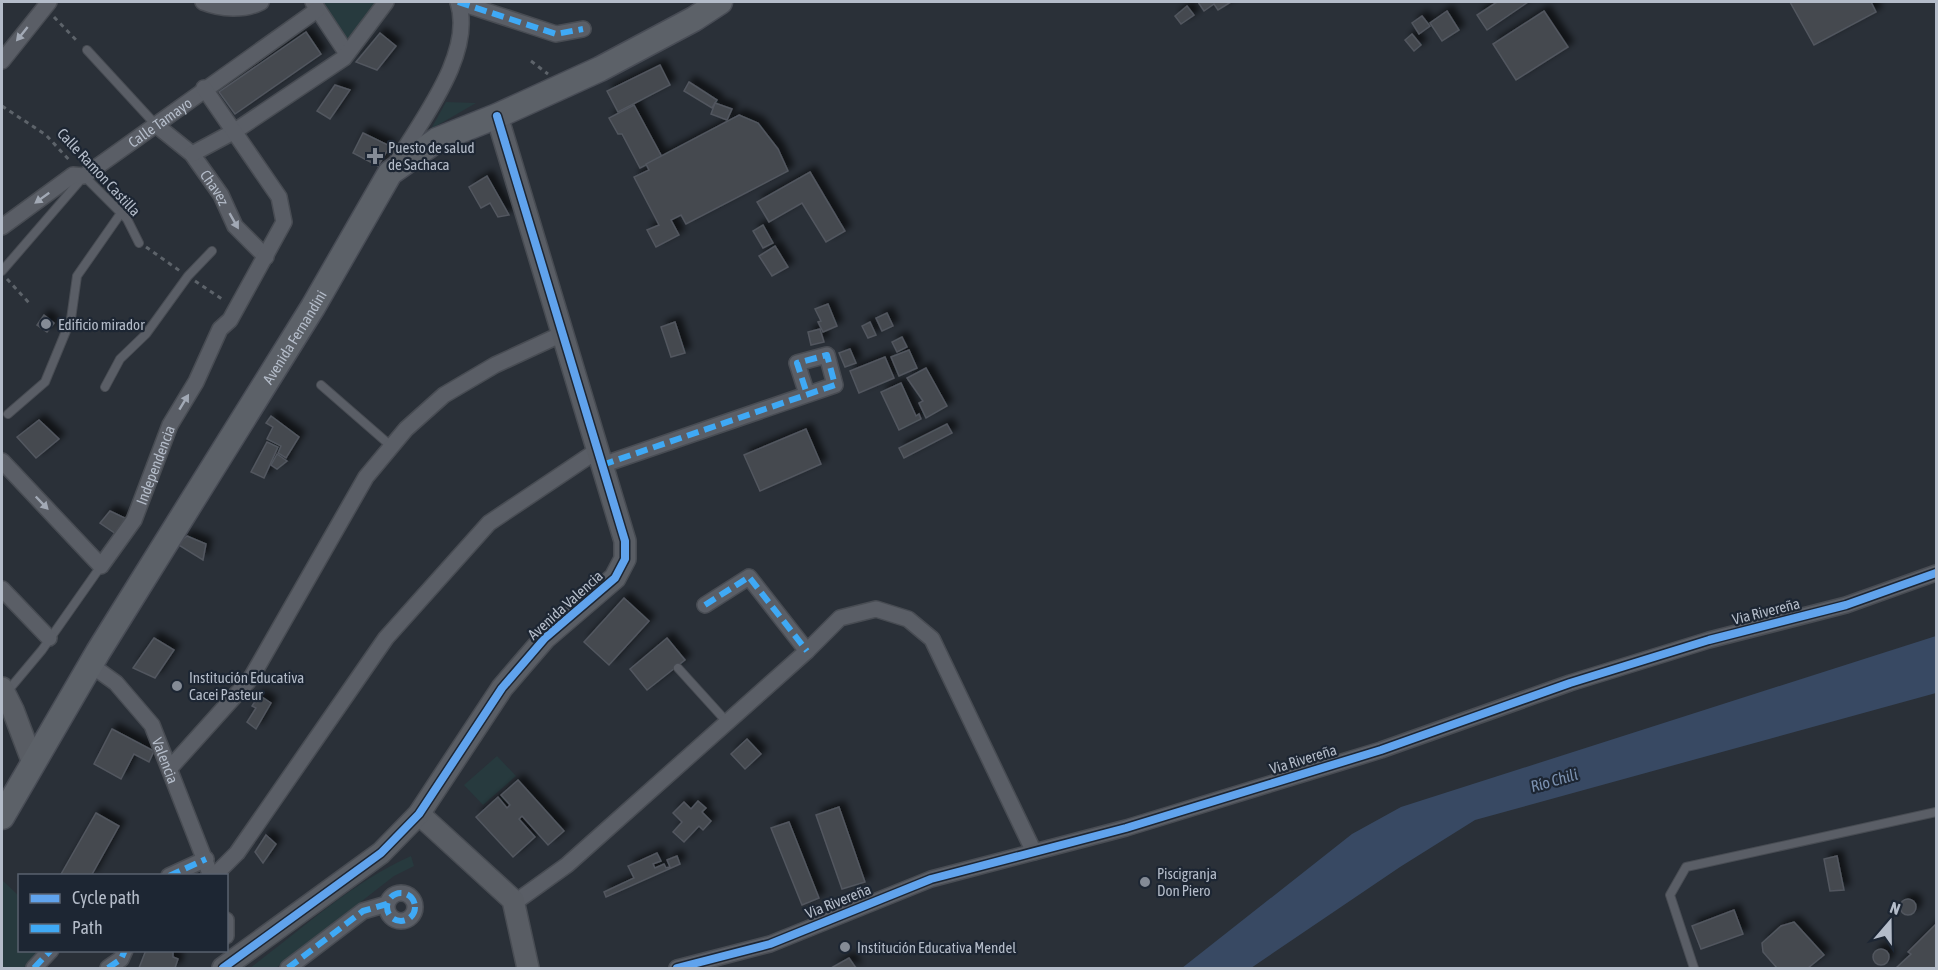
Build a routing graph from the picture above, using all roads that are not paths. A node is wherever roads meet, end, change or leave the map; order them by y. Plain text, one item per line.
1 (203, 2) edge
2 (261, 2) edge
3 (386, 2) edge
4 (458, 2) edge
5 (720, 2) edge
6 (47, 4) edge
7 (315, 6) edge
8 (583, 29) dead end
9 (87, 50) road end
10 (346, 52) junction
11 (2, 62) edge
12 (204, 88) junction
13 (497, 116) junction
14 (156, 125) junction
15 (235, 131) junction
16 (192, 154) junction
17 (390, 173) junction
18 (84, 176) junction
19 (121, 213) junction
20 (2, 227) edge
21 (139, 243) dead end
22 (212, 250) dead end
23 (266, 257) junction
24 (2, 272) edge
25 (562, 334) junction
26 (321, 385) dead end
27 (105, 387) dead end
28 (807, 394) dead end
29 (8, 414) dead end
30 (391, 446) junction
31 (600, 458) junction
32 (2, 461) edge
33 (101, 566) junction
34 (1936, 573) edge
35 (2, 589) edge
36 (705, 605) dead end
37 (49, 638) junction
38 (807, 651) junction
39 (90, 665) junction
40 (678, 668) dead end
41 (3, 691) edge
42 (726, 721) junction
43 (33, 763) junction
44 (170, 768) junction
45 (1936, 812) edge
46 (419, 814) junction
47 (2, 817) edge
48 (1034, 852) junction
49 (206, 859) junction
50 (173, 874) edge
51 (212, 874) edge
52 (215, 874) edge
53 (513, 900) junction
54 (387, 904) dead end
55 (50, 952) edge
56 (124, 952) edge
57 (225, 952) edge
58 (34, 969) edge
59 (108, 969) edge
60 (217, 969) edge
61 (223, 969) edge
62 (288, 969) edge
63 (528, 969) edge
64 (677, 969) edge
65 (1694, 969) edge

1 - 2 street
3 - 10 street
4 - 8 street
4 - 17 street
5 - 13 main road, Avenida Fernandini
6 -> 11 street
7 - 10 street
7 - 12 street, Calle Tamayo
9 - 14 lane
10 - 15 street
12 - 14 street, Calle Tamayo
12 - 15 street
13 - 17 main road, Avenida Fernandini
13 - 25 street, Avenida Valencia
14 - 16 street, Chavez
14 - 18 street, Calle Tamayo
15 - 16 street
15 - 23 street, Independencia
16 -> 23 street, Chavez
17 - 39 main road, Avenida Fernandini
18 - 19 lane, Calle Ramon Castilla
18 -> 20 street, Calle Tamayo
18 - 24 lane
19 - 21 lane, Calle Ramon Castilla
19 - 29 lane
22 - 27 lane
33 -> 23 street, Independencia
25 - 30 street
25 - 31 street, Avenida Valencia
26 - 30 lane
28 - 31 street
30 - 44 street
31 - 46 street, Avenida Valencia
31 - 52 street
32 -> 33 street
33 - 37 lane, Independencia
34 - 48 street, Via Rivereña
35 - 37 street
36 - 38 street
37 - 41 lane, Independencia
38 - 42 street
38 - 48 street
39 - 43 main road, Avenida Fernandini
39 - 44 street, Valencia
40 - 42 lane
41 - 43 street
42 - 53 street
43 - 47 main road, Avenida Fernandini
44 - 49 street, Valencia
45 - 65 lane
46 - 53 street
46 - 61 street, Avenida Valencia
48 - 64 street, Via Rivereña
49 - 50 street
49 - 51 street, Valencia
53 - 63 street
54 - 62 street
55 - 58 street
56 - 59 street
57 - 60 street

